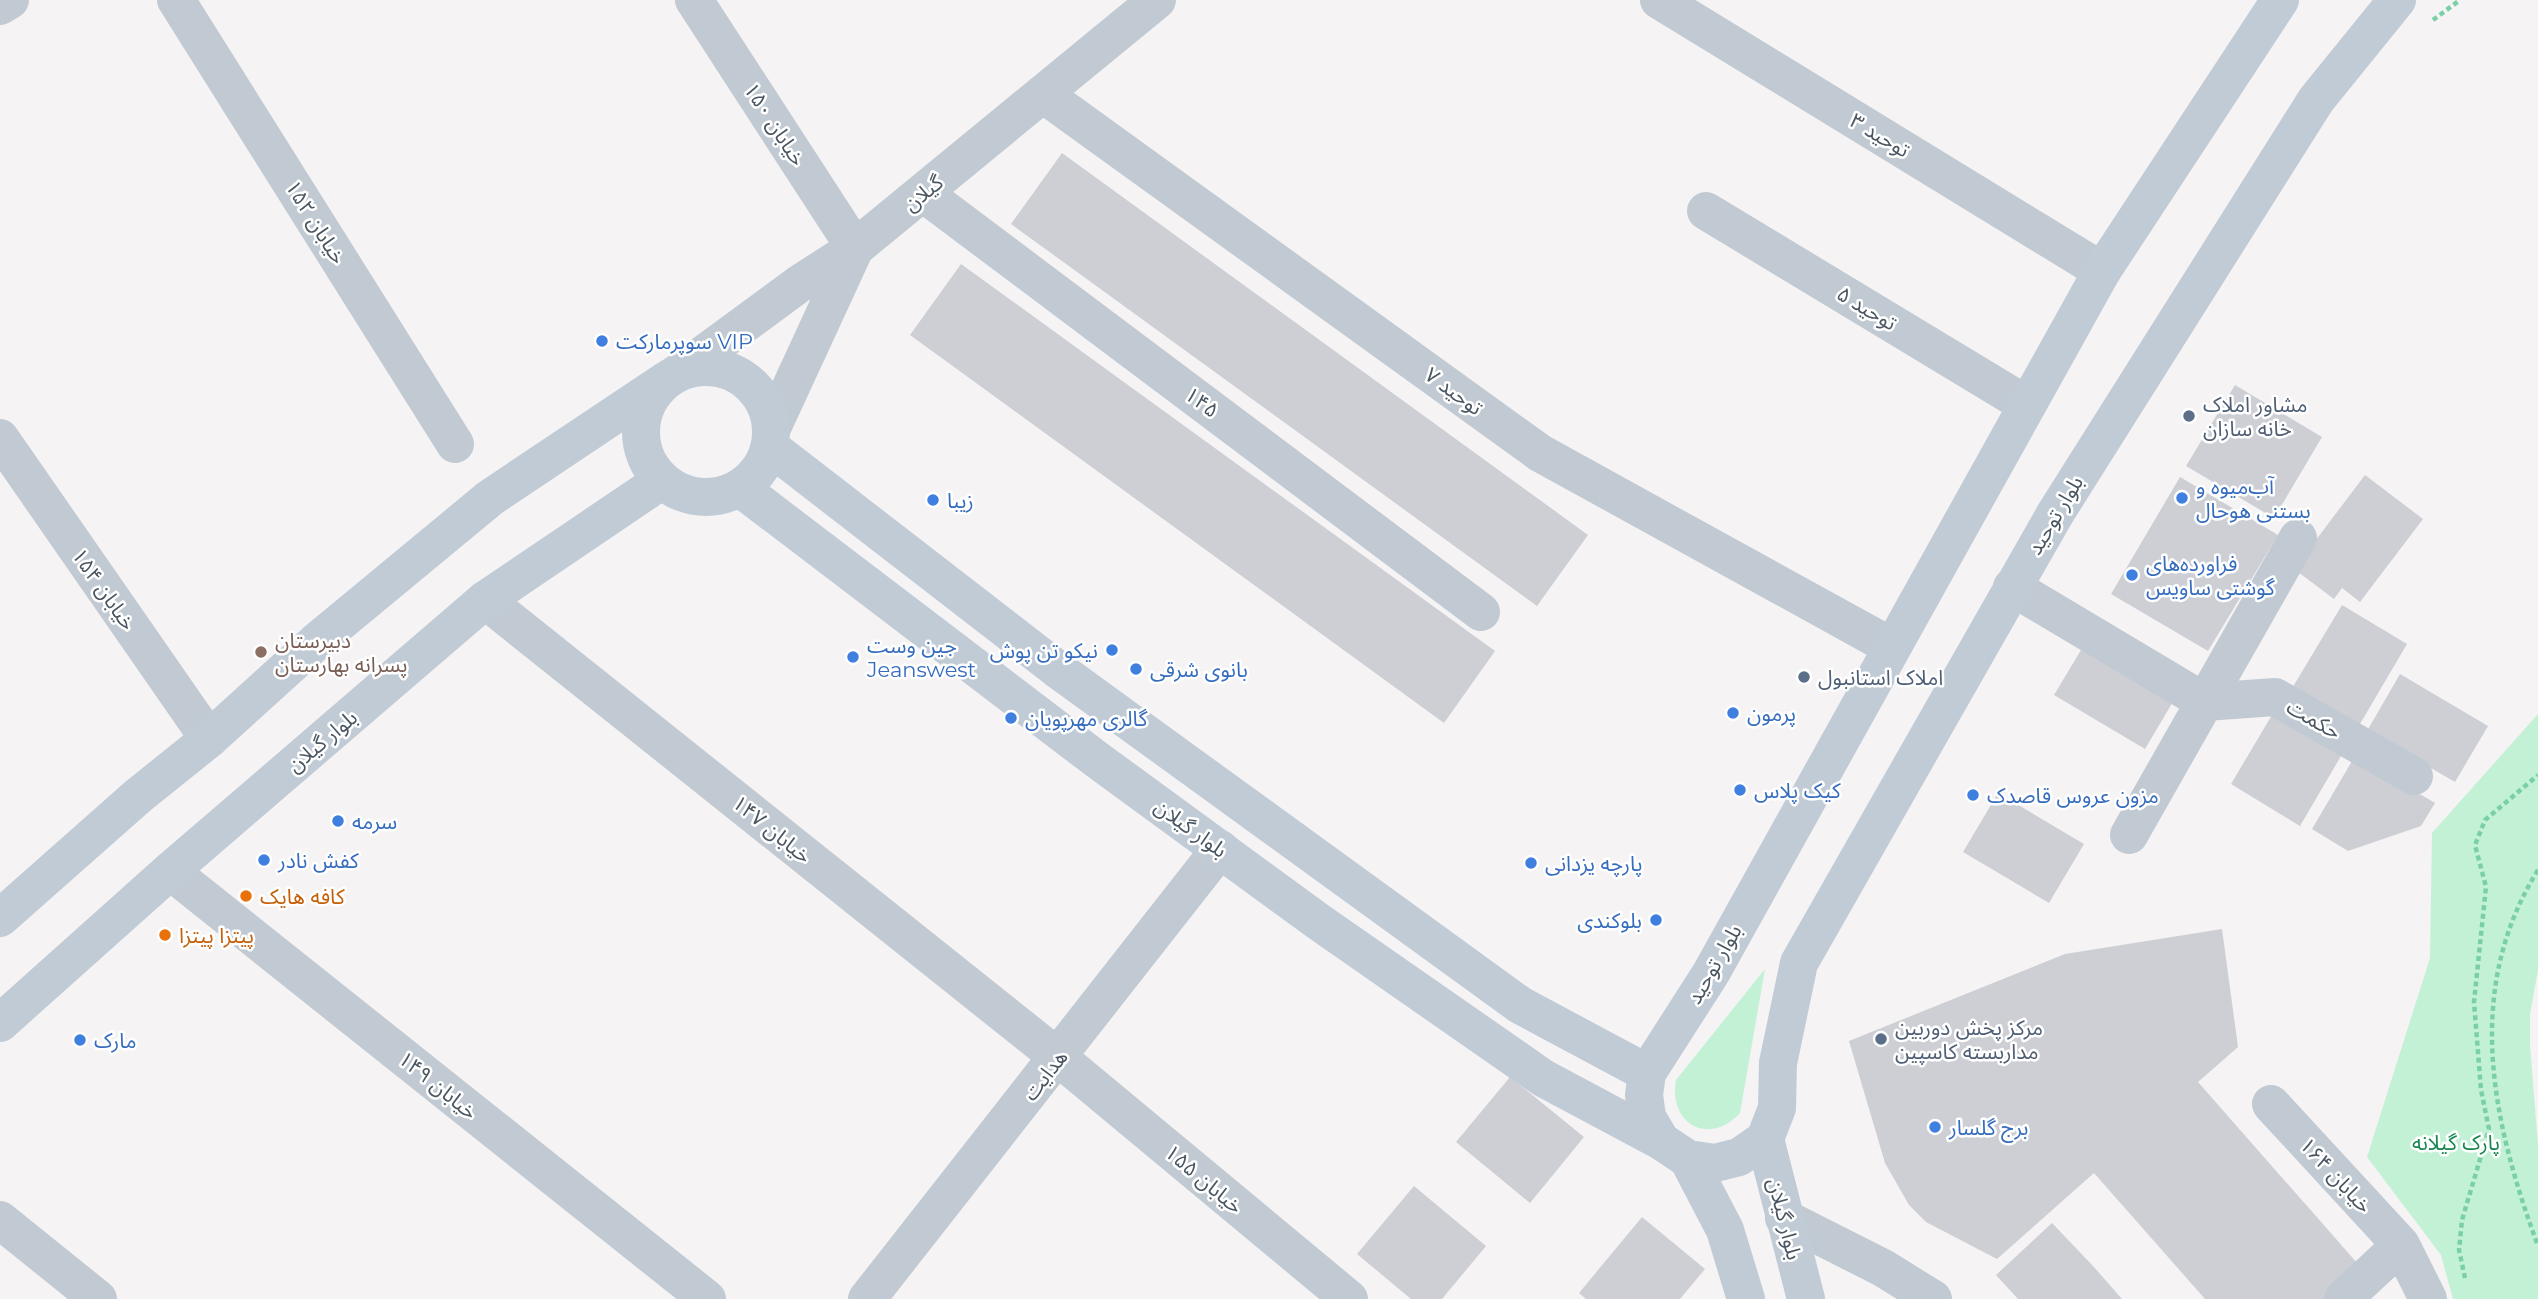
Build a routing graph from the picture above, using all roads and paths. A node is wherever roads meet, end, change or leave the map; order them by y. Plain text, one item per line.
1 (10, 0) edge
2 (176, 0) edge
3 (694, 0) edge
4 (1157, 0) edge
5 (1659, 0) edge
6 (2280, 0) edge
7 (2398, 1) edge
8 (0, 6) edge
9 (1043, 94) junction
10 (923, 193) junction
11 (1706, 211) dead end
12 (855, 248) junction
13 (2102, 271) junction
14 (671, 377) junction
15 (2027, 405) junction
16 (0, 438) edge
17 (771, 438) junction
18 (455, 444) dead end
19 (662, 481) junction
20 (740, 488) junction
21 (2298, 537) dead end
22 (2012, 587) junction
23 (485, 600) junction
24 (1481, 612) dead end
25 (1892, 647) junction
26 (2205, 702) junction
27 (209, 739) junction
28 (2538, 775) edge
29 (2414, 776) dead end
30 (2129, 835) dead end
31 (1220, 849) junction
32 (2538, 870) edge
33 (170, 871) junction
34 (0, 918) edge
35 (0, 1023) edge
36 (1059, 1058) junction
37 (1652, 1065) junction
38 (2271, 1104) dead end
39 (1766, 1139) junction
40 (1675, 1150) junction
41 (1784, 1218) junction
42 (0, 1220) edge
43 (2400, 1245) junction
44 (2538, 1246) edge
45 (2467, 1287) dead end
46 (98, 1299) edge
47 (707, 1299) edge
48 (867, 1299) edge
49 (1349, 1299) edge
50 (1746, 1299) edge
51 (1806, 1299) edge
52 (1933, 1299) edge
53 (2343, 1299) edge
54 (2428, 1299) edge

1 - 8 street
2 - 18 street, خیابان ۱۵۲
3 - 12 street, خیابان ۱۵۰
4 - 9 street, گیلان
5 - 13 street, توحید ۳
6 - 13 main road, بلوار توحید
7 - 22 main road, بلوار توحید
9 - 10 street, گیلان
9 - 25 street, توحید ۷
10 - 12 street, گیلان
10 - 24 street, ۱۴۵
11 - 15 street, توحید ۵
12 - 14 street, گیلان
12 - 17 street
13 - 15 main road, بلوار توحید
14 - 17 main road
14 - 19 main road
14 - 27 main road
15 - 25 main road, بلوار توحید
16 - 27 street, خیابان ۱۵۴
17 - 20 main road
17 - 37 main road
19 - 20 main road
19 - 23 main road, بلوار گیلان
20 - 31 main road, بلوار گیلان
21 - 26 street
22 - 26 street
22 - 39 main road, بلوار توحید
23 - 33 main road, بلوار گیلان
23 - 36 street, خیابان ۱۴۷
25 - 37 main road, بلوار توحید
26 - 29 street, حکمت
26 - 30 street
27 - 34 main road
28 - 45 path
31 - 36 street, هدایت
31 - 40 main road, بلوار گیلان
32 - 44 path
33 - 35 main road, بلوار گیلان
33 - 47 street, خیابان ۱۴۹
36 - 48 street, هدایت
36 - 49 street, خیابان ۱۵۵
37 - 40 main road
38 - 43 street, خیابان ۱۶۴
39 - 40 main road
39 - 41 main road, بلوار گیلان
40 - 50 main road
41 - 51 main road, بلوار گیلان
41 - 52 street
42 - 46 street
43 - 53 street
43 - 54 street, خیابان ۱۶۴

